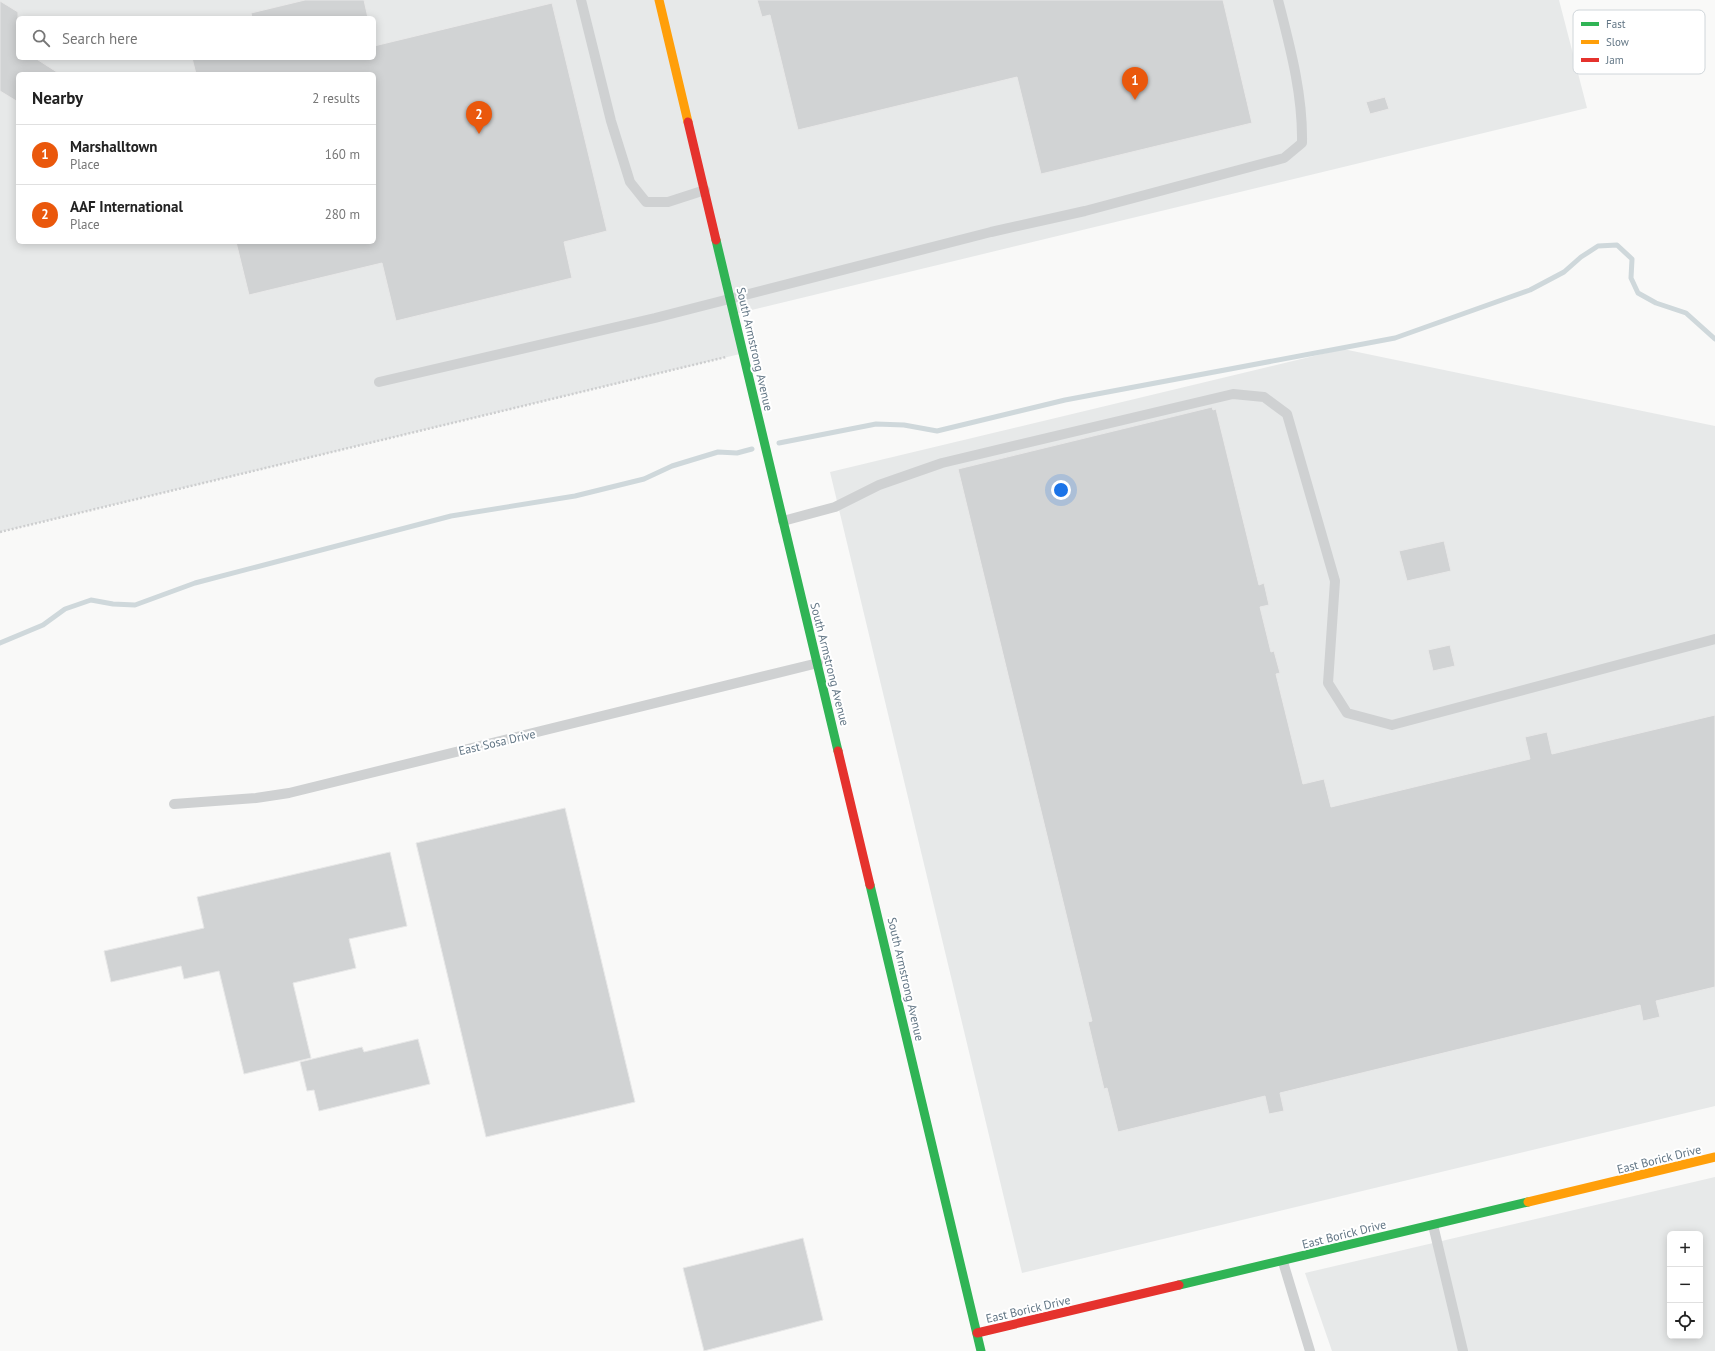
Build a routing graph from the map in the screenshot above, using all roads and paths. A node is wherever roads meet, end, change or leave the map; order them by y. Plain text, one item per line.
1 (581, 0) edge
2 (659, 0) edge
3 (1278, 0) edge
4 (705, 190) junction
5 (731, 299) junction
6 (744, 353) junction
7 (379, 382) dead end
8 (783, 521) junction
9 (0, 532) edge
10 (1715, 639) edge
11 (818, 663) junction
12 (174, 804) dead end
13 (1715, 1157) edge
14 (1433, 1225) junction
15 (1283, 1262) junction
16 (977, 1333) junction
17 (982, 1351) edge
18 (1310, 1351) edge
19 (1463, 1351) edge

1 - 4 lane
2 - 4 street, South Armstrong Avenue
3 - 5 lane
4 - 5 street, South Armstrong Avenue
5 - 6 street, South Armstrong Avenue
5 - 7 lane
6 - 8 street, South Armstrong Avenue
6 - 9 path
8 - 10 lane
8 - 11 street, South Armstrong Avenue
11 - 12 lane, East Sosa Drive
11 - 16 street, South Armstrong Avenue
13 - 14 street, East Borick Drive
14 - 15 street, East Borick Drive
14 - 19 lane
15 - 16 street, East Borick Drive
15 - 18 lane
16 - 17 street, South Armstrong Avenue

